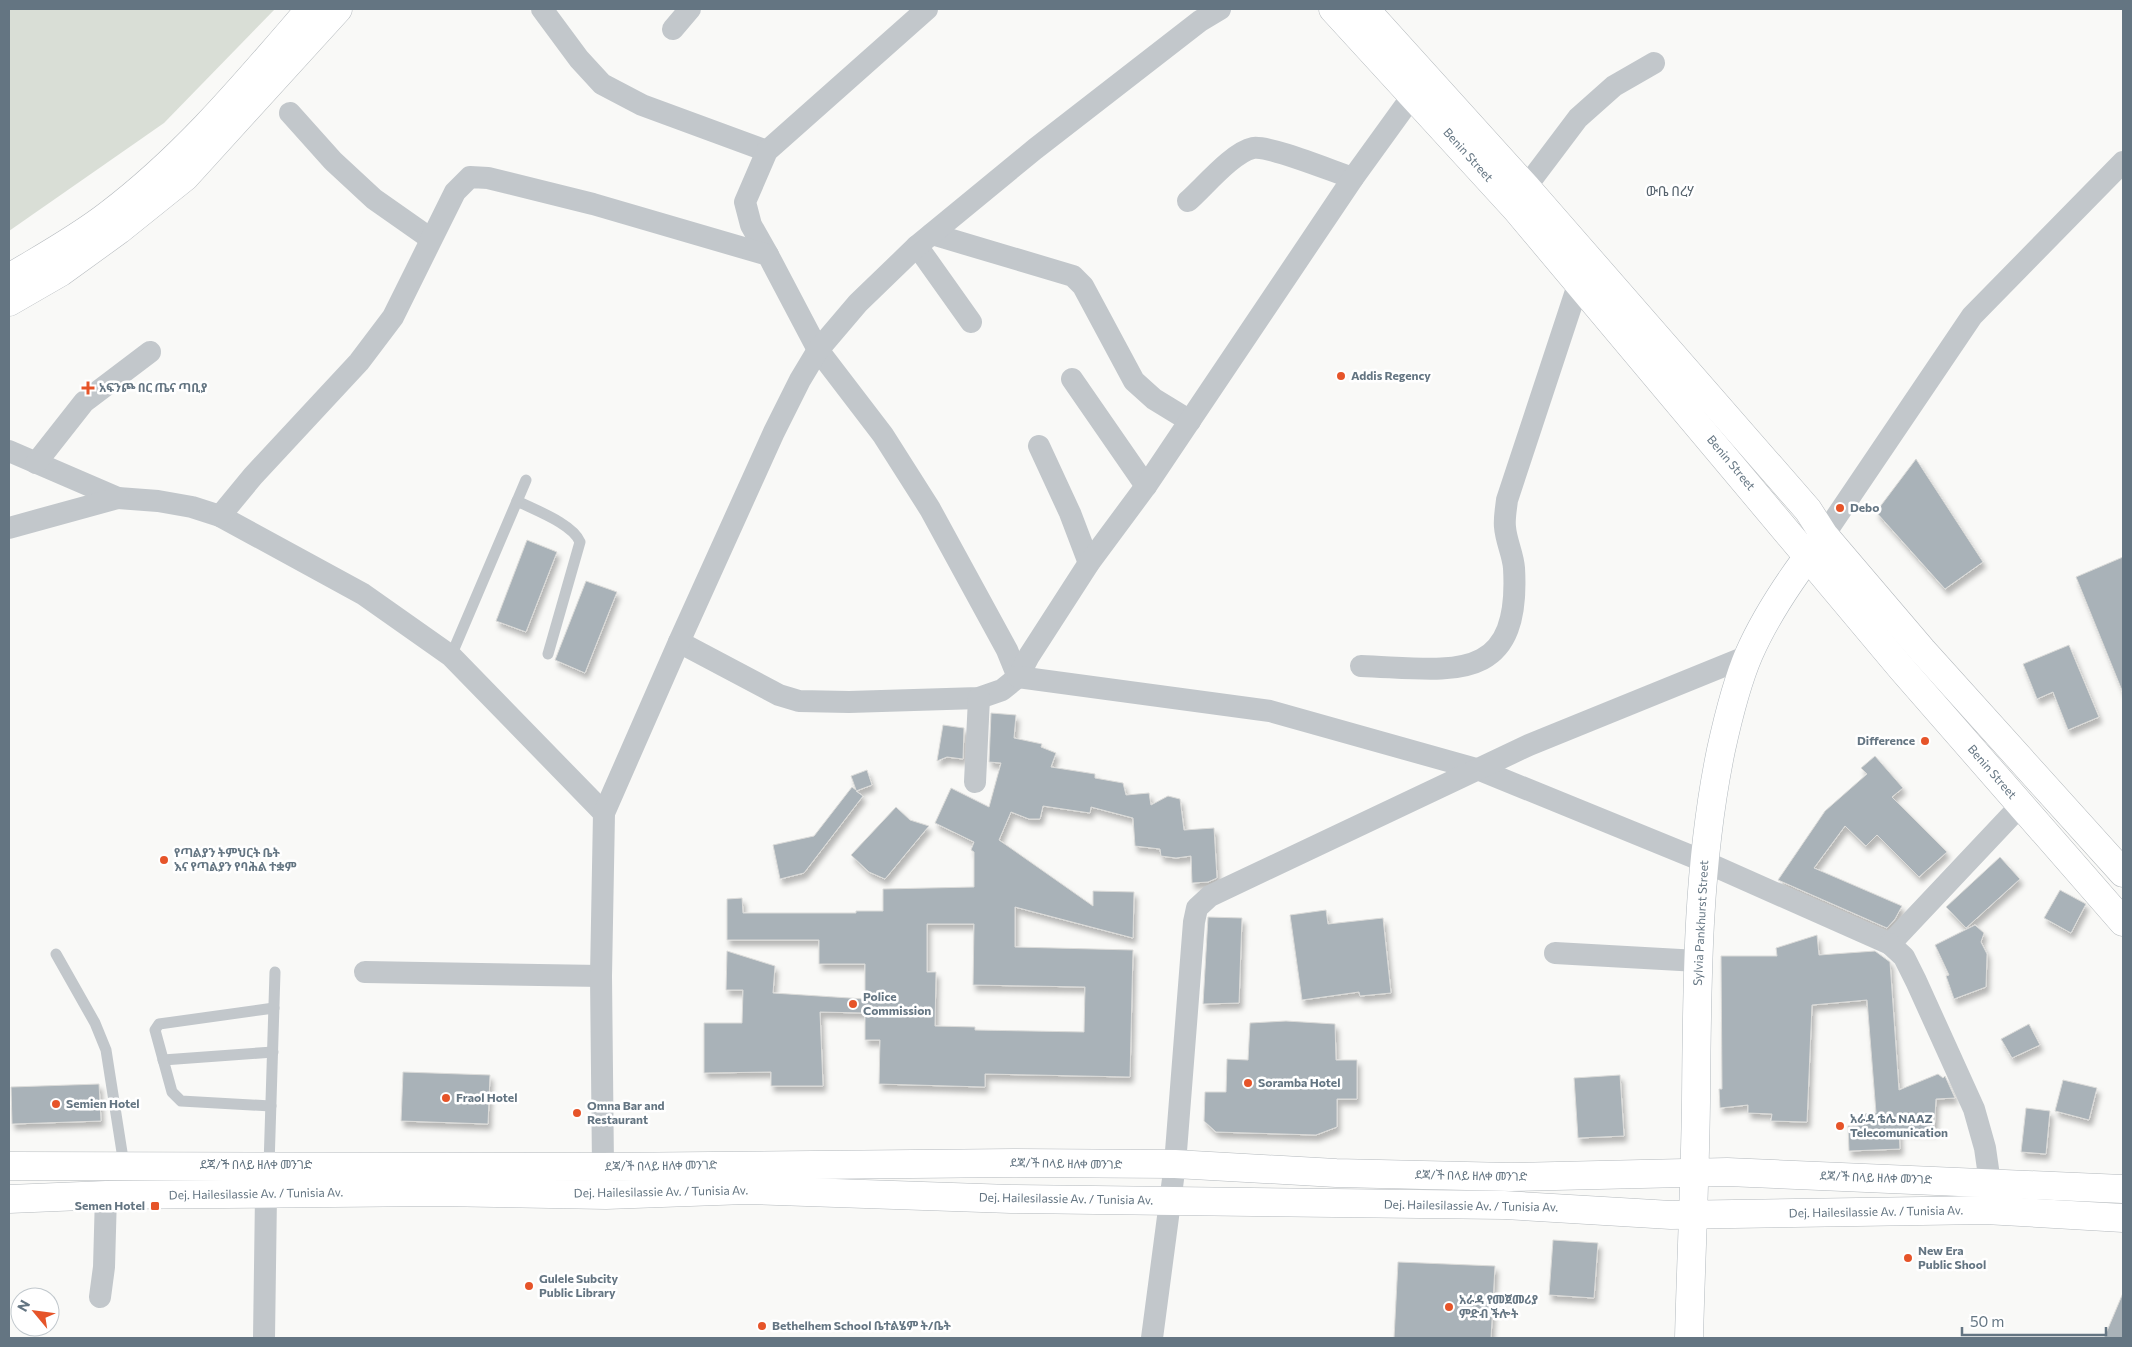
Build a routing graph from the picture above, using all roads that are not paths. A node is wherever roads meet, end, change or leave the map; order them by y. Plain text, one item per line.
1 (310, 9) edge
2 (338, 9) edge
3 (542, 9) edge
4 (690, 9) edge
5 (927, 9) edge
6 (1220, 9) edge
7 (1333, 9) edge
8 (1365, 9) edge
9 (1193, 15) edge
10 (673, 29) dead end
11 (1654, 63) dead end
12 (1413, 95) junction
13 (290, 113) dead end
14 (767, 151) junction
15 (2123, 162) edge
16 (179, 169) junction
17 (1353, 178) junction
18 (1521, 198) junction
19 (1188, 201) dead end
20 (431, 239) junction
21 (924, 240) junction
22 (768, 255) junction
23 (1586, 274) junction
24 (9, 278) edge
25 (9, 302) edge
26 (972, 322) dead end
27 (818, 350) junction
28 (150, 352) dead end
29 (1072, 379) dead end
30 (1190, 421) junction
31 (1039, 446) dead end
32 (9, 452) edge
33 (36, 463) junction
34 (526, 480) dead end
35 (1146, 486) junction
36 (118, 498) junction
37 (517, 501) junction
38 (220, 516) junction
39 (9, 528) edge
40 (1816, 545) junction
41 (1089, 563) junction
42 (679, 642) junction
43 (548, 654) dead end
44 (451, 656) junction
45 (1748, 656) junction
46 (1912, 659) junction
47 (1361, 666) dead end
48 (1018, 677) junction
49 (979, 698) junction
50 (1480, 770) junction
51 (975, 782) dead end
52 (2021, 805) junction
53 (604, 813) junction
54 (1703, 861) junction
55 (2123, 873) edge
56 (2123, 922) edge
57 (1890, 944) junction
58 (1555, 953) dead end
59 (56, 954) dead end
60 (1698, 961) junction
61 (275, 972) dead end
62 (365, 972) dead end
63 (601, 976) junction
64 (274, 1008) junction
65 (272, 1052) junction
66 (162, 1060) junction
67 (271, 1106) junction
68 (1175, 1164) junction
69 (124, 1165) junction
70 (9, 1166) edge
71 (269, 1166) junction
72 (603, 1167) junction
73 (1695, 1172) junction
74 (1990, 1183) junction
75 (2123, 1189) edge
76 (106, 1195) junction
77 (266, 1195) junction
78 (606, 1195) junction
79 (9, 1199) edge
80 (1169, 1200) junction
81 (1692, 1215) junction
82 (2123, 1218) edge
83 (100, 1297) dead end
84 (264, 1338) edge
85 (1152, 1338) edge
86 (1689, 1338) edge

1 - 16 main road
2 - 16 main road
3 - 14 street
4 - 10 street
5 - 14 street
6 - 9 street
7 - 12 main road, Benin Street
8 - 18 main road, Benin Street
9 - 21 street
11 - 18 street
12 - 17 street
12 - 18 main road, Benin Street
13 - 20 street
14 - 22 street
15 - 40 street
16 - 24 main road
16 - 25 main road
17 - 19 street
17 - 30 street
18 - 23 main road, Benin Street
20 - 22 street
20 - 38 street
21 - 26 street
21 - 27 street
21 - 30 street
22 - 27 street
23 - 40 main road, Benin Street
23 - 47 street
27 - 42 street
27 - 48 street
28 - 33 street
29 - 35 street
30 - 35 street
31 - 41 street
32 - 33 street
33 - 36 street
34 - 37 lane
35 - 41 street
36 - 38 street
36 - 39 street
37 - 43 lane
37 - 44 lane
38 - 44 street
40 - 45 main road, Sylvia Pankhurst Street
40 - 46 main road, Benin Street
41 - 48 street
42 - 49 street
42 - 53 street
44 - 53 street
45 - 50 street
45 - 54 main road, Sylvia Pankhurst Street
46 - 52 main road, Benin Street
46 - 55 main road, Benin Street
48 - 49 street
48 - 50 street
49 - 51 street
50 - 54 street
50 - 68 street
52 - 56 main road, Benin Street
52 - 57 street
53 - 63 street
54 - 57 street
54 - 60 main road, Sylvia Pankhurst Street
57 - 74 street
58 - 60 street
59 - 69 lane
60 - 73 main road, Sylvia Pankhurst Street
61 - 64 lane
62 - 63 street
63 - 72 street
64 - 65 lane
64 - 66 lane
65 - 66 lane
65 - 67 lane
66 - 67 lane
67 - 71 lane
68 - 72 main road, ደጃ/ች በላይ ዘለቀ መንገድ
68 - 73 main road, ደጃ/ች በላይ ዘለቀ መንገድ
68 - 80 street
69 - 70 main road, ደጃ/ች በላይ ዘለቀ መንገድ
69 - 71 main road, ደጃ/ች በላይ ዘለቀ መንገድ
71 - 72 main road, ደጃ/ች በላይ ዘለቀ መንገድ
72 - 78 street
73 - 74 main road, ደጃ/ች በላይ ዘለቀ መንገድ
73 - 81 main road, Sylvia Pankhurst Street
74 - 75 main road, ደጃ/ች በላይ ዘለቀ መንገድ
76 - 77 main road, Dej. Hailesilassie Av. / Tunisia Av.
76 - 79 main road, Dej. Hailesilassie Av. / Tunisia Av.
76 - 83 street
77 - 78 main road, Dej. Hailesilassie Av. / Tunisia Av.
77 - 84 street
78 - 80 main road, Dej. Hailesilassie Av. / Tunisia Av.
80 - 81 main road, Dej. Hailesilassie Av. / Tunisia Av.
80 - 85 street
81 - 82 main road, Dej. Hailesilassie Av. / Tunisia Av.
81 - 86 main road, Sylvia Pankhurst Street

